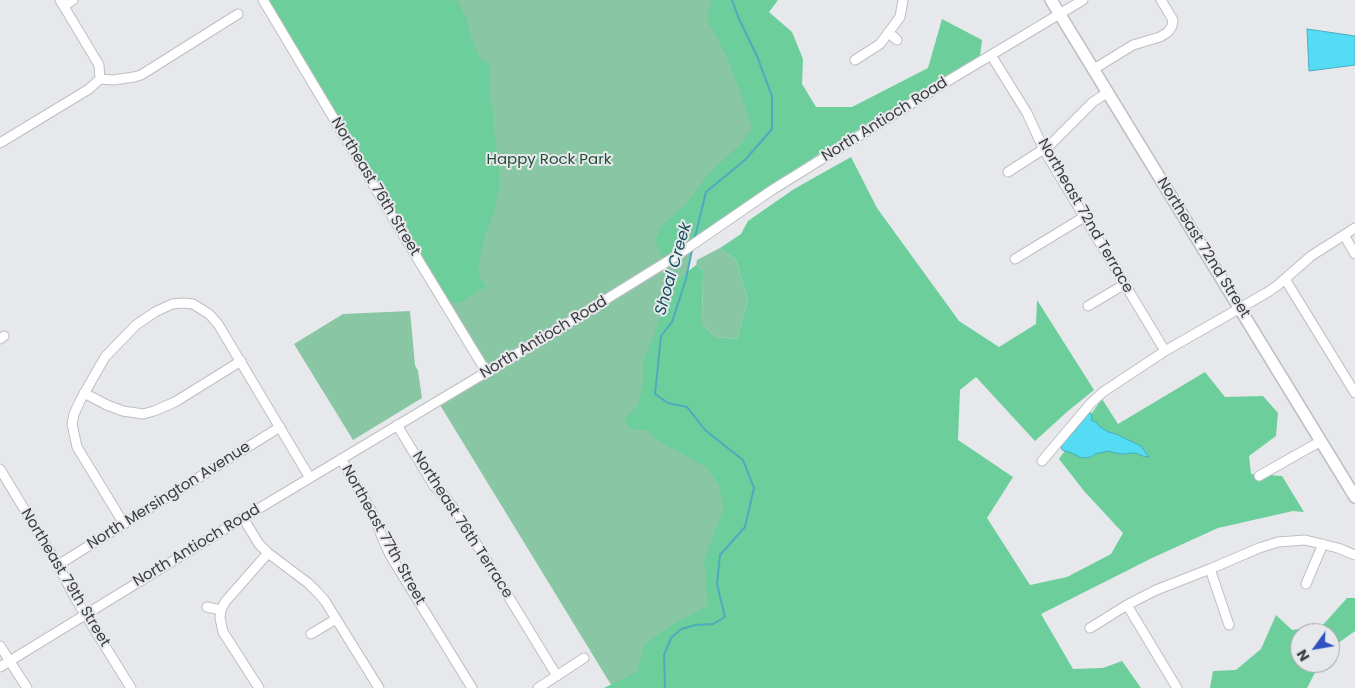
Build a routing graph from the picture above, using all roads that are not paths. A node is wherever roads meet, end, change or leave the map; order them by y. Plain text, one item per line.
1 (73, 0) edge
2 (263, 0) edge
3 (903, 0) edge
4 (1051, 0) edge
5 (1083, 0) edge
6 (1161, 0) edge
7 (62, 3) edge
8 (238, 14) dead end
9 (1060, 14) junction
10 (888, 33) junction
11 (897, 40) dead end
12 (991, 55) junction
13 (856, 60) dead end
14 (1094, 69) junction
15 (100, 79) junction
16 (1108, 92) junction
17 (0, 143) edge
18 (1044, 150) junction
19 (1008, 172) dead end
20 (1084, 217) junction
21 (1355, 228) edge
22 (1344, 236) junction
23 (1355, 254) edge
24 (1015, 259) dead end
25 (1285, 279) junction
26 (1125, 284) junction
27 (1088, 306) dead end
28 (1240, 308) junction
29 (1166, 351) junction
30 (240, 361) junction
31 (487, 372) junction
32 (84, 393) junction
33 (1355, 393) edge
34 (397, 425) junction
35 (280, 427) junction
36 (1321, 441) junction
37 (340, 459) junction
38 (1042, 461) dead end
39 (0, 468) edge
40 (1259, 476) dead end
41 (310, 478) junction
42 (1355, 497) edge
43 (243, 518) junction
44 (124, 524) junction
45 (1323, 544) junction
46 (268, 553) junction
47 (1355, 554) edge
48 (58, 565) junction
49 (1210, 569) junction
50 (1306, 584) dead end
51 (1128, 605) junction
52 (207, 607) dead end
53 (221, 610) junction
54 (86, 614) junction
55 (336, 619) junction
56 (1229, 625) dead end
57 (1090, 628) dead end
58 (311, 634) dead end
59 (0, 646) edge
60 (584, 658) dead end
61 (10, 661) junction
62 (0, 667) edge
63 (557, 676) junction
64 (26, 688) edge
65 (131, 688) edge
66 (259, 688) edge
67 (379, 688) edge
68 (472, 688) edge
69 (538, 688) edge
70 (1178, 688) edge

1 - 7 street
2 - 31 street, Northeast 76th Street
3 - 10 street
4 - 9 main road, Northeast 72nd Street
5 - 9 street, North Antioch Road
6 - 14 street
7 - 15 street
8 - 15 street
9 - 12 street, North Antioch Road
9 - 14 main road, Northeast 72nd Street
10 - 11 street
10 - 13 street
12 - 18 street, Northeast 72nd Terrace
12 - 31 street, North Antioch Road
14 - 16 main road, Northeast 72nd Street
15 - 17 street
16 - 18 street
16 - 28 main road, Northeast 72nd Street
18 - 19 street
18 - 20 street, Northeast 72nd Terrace
20 - 24 street
20 - 26 street, Northeast 72nd Terrace
21 - 22 street
22 - 23 street
22 - 25 street
25 - 28 street
25 - 33 street
26 - 27 street
26 - 29 street, Northeast 72nd Terrace
28 - 29 street
28 - 36 main road, Northeast 72nd Street
29 - 38 street
30 - 32 street
30 - 32 street
30 - 35 street
31 - 34 street, North Antioch Road
32 - 44 street
34 - 37 street, North Antioch Road
34 - 63 street, Northeast 76th Terrace
35 - 41 street
35 - 44 street, North Mersington Avenue
36 - 40 street
36 - 42 main road, Northeast 72nd Street
37 - 41 street, North Antioch Road
37 - 68 street, Northeast 77th Street
39 - 48 street, Northeast 79th Street
41 - 43 street, North Antioch Road
43 - 46 street
43 - 54 street, North Antioch Road
44 - 48 street, North Mersington Avenue
45 - 47 street
45 - 49 street
45 - 50 street
46 - 53 street
46 - 55 street
48 - 54 street, Northeast 79th Street
49 - 51 street
49 - 56 street
51 - 57 street
51 - 70 street
52 - 53 street
53 - 66 street
54 - 61 street, North Antioch Road
54 - 65 street, Northeast 79th Street
55 - 58 street
55 - 67 street
59 - 61 street
60 - 63 street
61 - 62 street, North Antioch Road
61 - 64 street
63 - 69 street

